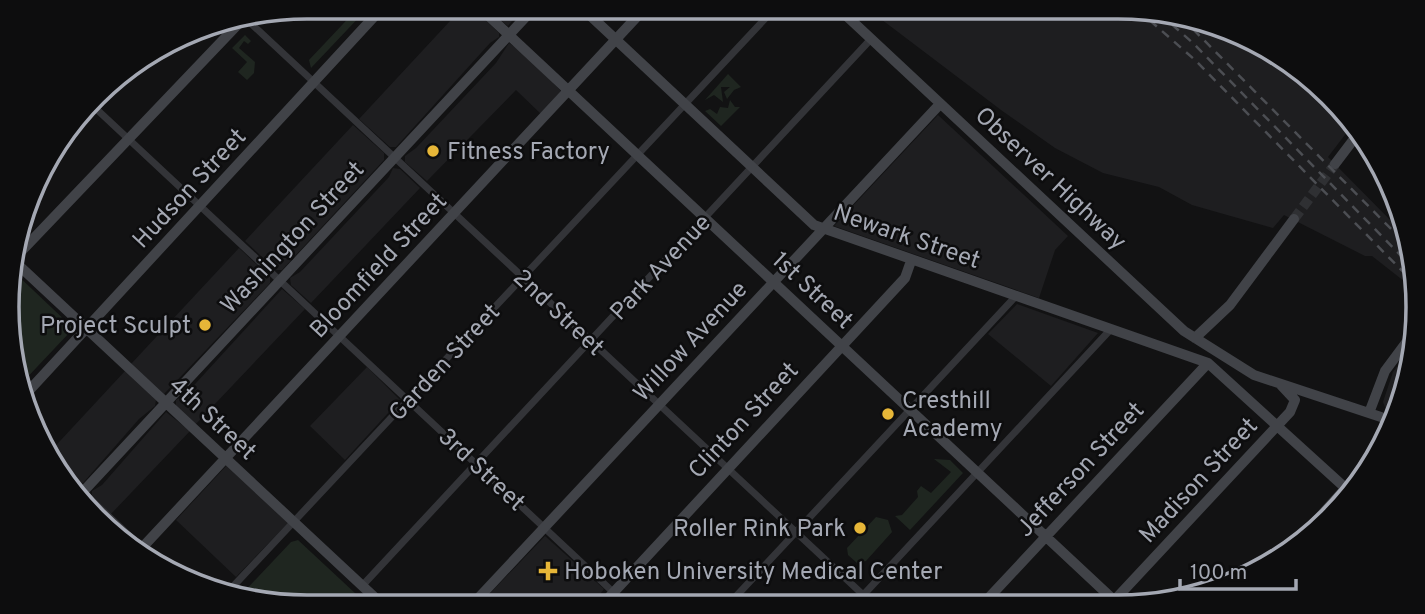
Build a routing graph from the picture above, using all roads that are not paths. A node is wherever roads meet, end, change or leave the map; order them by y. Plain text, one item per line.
1 (372, 19) edge
2 (492, 19) edge
3 (524, 19) edge
4 (594, 19) edge
5 (635, 19) edge
6 (765, 19) edge
7 (850, 19) edge
8 (252, 25) edge
9 (232, 29) edge
10 (510, 35) junction
11 (616, 39) junction
12 (871, 39) junction
13 (314, 83) junction
14 (570, 91) junction
15 (686, 104) junction
16 (940, 104) junction
17 (98, 110) edge
18 (128, 138) junction
19 (1353, 141) edge
20 (638, 155) junction
21 (394, 158) junction
22 (1335, 164) tunnel mouth
23 (753, 168) junction
24 (200, 205) junction
25 (454, 214) junction
26 (706, 219) junction
27 (1294, 219) tunnel mouth
28 (823, 230) junction
29 (26, 246) edge
30 (911, 261) junction
31 (22, 268) edge
32 (522, 278) junction
33 (281, 280) junction
34 (774, 282) junction
35 (1016, 296) junction
36 (87, 329) junction
37 (1111, 329) junction
38 (340, 336) junction
39 (1195, 338) junction
40 (590, 341) junction
41 (841, 345) junction
42 (1403, 347) edge
43 (1208, 363) junction
44 (1278, 383) junction
45 (31, 388) edge
46 (408, 400) junction
47 (166, 403) junction
48 (659, 404) junction
49 (910, 410) junction
50 (1369, 413) junction
51 (1384, 418) edge
52 (1278, 425) junction
53 (226, 458) junction
54 (476, 463) junction
55 (727, 469) junction
56 (977, 474) junction
57 (1343, 486) edge
58 (85, 490) edge
59 (295, 523) junction
60 (545, 527) junction
61 (795, 532) junction
62 (1046, 536) junction
63 (145, 545) edge
64 (234, 585) edge
65 (362, 586) junction
66 (614, 593) joint
67 (372, 595) edge
68 (482, 595) edge
69 (737, 595) edge
70 (864, 595) joint
71 (991, 595) edge
72 (1106, 595) edge
73 (1122, 595) edge

1 - 13 street, Hudson Street
2 - 10 street, 1st Street
3 - 10 street, Washington Street
4 - 11 street, Newark Street
5 - 11 street, Bloomfield Street
6 - 15 street, Garden Street
7 - 12 street, Observer Highway
8 - 13 street, 2nd Street
9 - 18 street
10 - 14 street, 1st Street
10 - 21 street, Washington Street
11 - 14 street, Bloomfield Street
11 - 15 street, Newark Street
12 - 16 street, Observer Highway
12 - 23 street, Park Avenue
13 - 21 street, 2nd Street
13 - 24 street, Hudson Street
14 - 20 street, 1st Street
14 - 25 street, Bloomfield Street
15 - 20 street, Garden Street
15 - 23 street, Newark Street
16 - 28 street, Willow Avenue
16 - 39 street, Observer Highway
17 - 18 street, 3rd Street
18 - 24 street, 3rd Street
18 - 29 street
19 - 22 street
20 - 26 street, 1st Street
20 - 32 street, Garden Street
21 - 25 street, 2nd Street
21 - 33 street, Washington Street
23 - 26 street, Park Avenue
23 - 28 street, Newark Street
24 - 33 street, 3rd Street
24 - 36 street, Hudson Street
25 - 32 street, 2nd Street
25 - 38 street, Bloomfield Street
26 - 34 street, 1st Street
26 - 40 street, Park Avenue
27 - 39 street
28 - 30 street, Newark Street
28 - 34 street, Willow Avenue
30 - 35 street, Newark Street
30 - 41 street, Clinton Street
31 - 36 street, 4th Street
32 - 40 street, 2nd Street
32 - 46 street, Garden Street
33 - 38 street, 3rd Street
33 - 47 street, Washington Street
34 - 41 street, 1st Street
34 - 48 street, Willow Avenue
35 - 37 street, Newark Street
35 - 49 street
36 - 45 street, Hudson Street
36 - 47 street, 4th Street
37 - 43 street, Newark Street
37 - 56 street
38 - 46 street, 3rd Street
38 - 53 street, Bloomfield Street
39 - 44 street, Observer Highway
40 - 48 street, 2nd Street
40 - 54 street, Park Avenue
41 - 49 street, 1st Street
41 - 55 street, Clinton Street
42 - 50 street
43 - 52 street
43 - 62 street, Jefferson Street
44 - 50 street
44 - 52 street, Madison Street
46 - 54 street, 3rd Street
46 - 59 street, Garden Street
47 - 53 street, 4th Street
47 - 58 street, Washington Street
48 - 55 street, 2nd Street
48 - 60 street, Willow Avenue
49 - 56 street, 1st Street
49 - 61 street
50 - 51 street
52 - 57 street
52 - 73 street, Madison Street
53 - 59 street, 4th Street
53 - 63 street, Bloomfield Street
54 - 60 street, 3rd Street
54 - 65 street, Park Avenue
55 - 61 street, 2nd Street
55 - 66 street, Clinton Street
56 - 62 street, 1st Street
56 - 70 street
59 - 64 street, Garden Street
59 - 65 street, 4th Street
60 - 66 street, 3rd Street
60 - 68 street, Willow Avenue
61 - 69 street
61 - 70 street, 2nd Street
62 - 71 street, Jefferson Street
62 - 72 street, 1st Street
65 - 67 street, 4th Street

